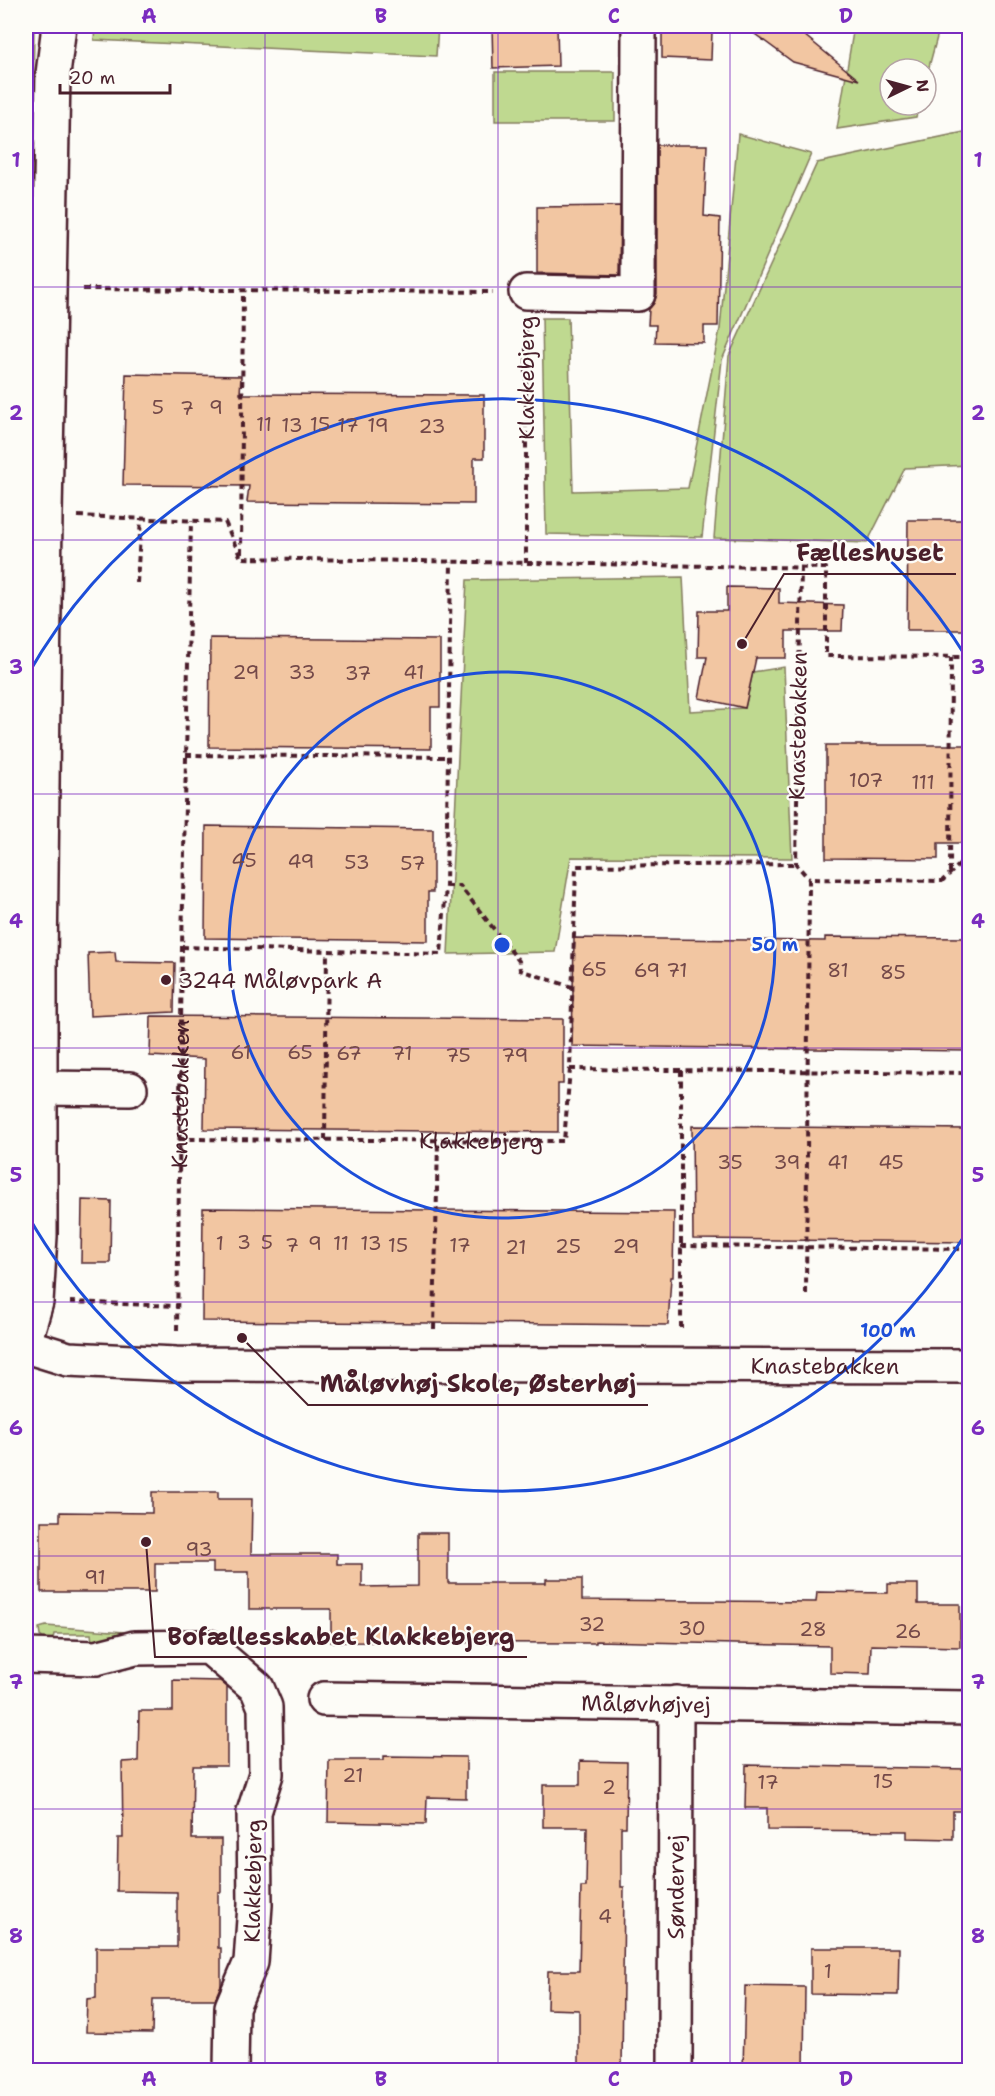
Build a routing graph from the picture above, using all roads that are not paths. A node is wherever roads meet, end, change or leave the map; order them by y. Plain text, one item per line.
1 (59, 26) edge
2 (639, 26) edge
3 (526, 292) road end
4 (36, 424) edge
5 (33, 964) edge
6 (40, 1088) junction
7 (130, 1089) dead end
8 (33, 1236) edge
9 (26, 1336) edge
10 (26, 1346) edge
11 (969, 1366) edge
12 (26, 1656) edge
13 (324, 1700) dead end
14 (676, 1703) junction
15 (969, 1708) edge
16 (231, 2070) edge
17 (675, 2070) edge

1 - 4 street
2 - 3 street
4 - 5 street
5 - 6 street
6 - 7 street
6 - 8 street
8 - 9 street
10 - 11 street, Knastebakken
12 - 16 street, Klakkebjerg
13 - 14 street, Måløvhøjvej
14 - 15 street, Måløvhøjvej
14 - 17 street, Søndervej

